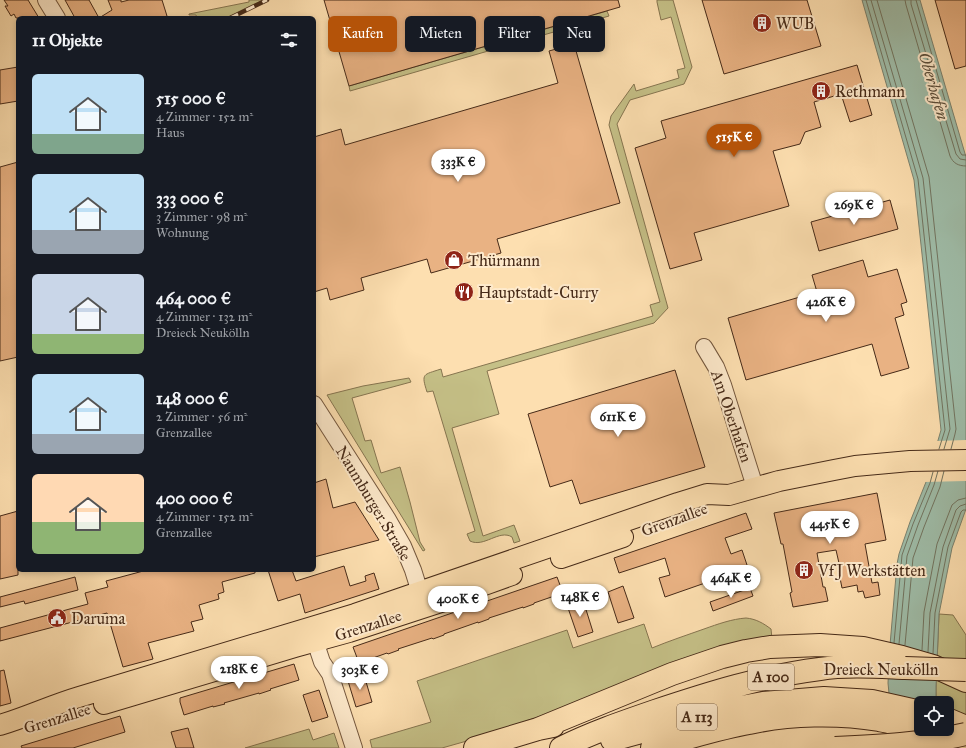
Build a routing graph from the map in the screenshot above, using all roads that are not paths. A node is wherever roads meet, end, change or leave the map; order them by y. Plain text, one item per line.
1 (46, 0) edge
2 (56, 16) edge
3 (704, 347) dead end
4 (316, 407) edge
5 (966, 460) edge
6 (755, 487) junction
7 (423, 599) junction
8 (318, 633) junction
9 (966, 670) edge
10 (966, 681) edge
11 (721, 690) junction
12 (824, 707) junction
13 (914, 710) edge
14 (954, 722) edge
15 (0, 725) edge
16 (966, 727) edge
17 (538, 729) junction
18 (966, 734) edge
19 (0, 738) edge
20 (966, 747) edge
21 (354, 748) edge
22 (475, 748) edge
23 (561, 748) edge
24 (572, 748) edge
25 (652, 748) edge
26 (835, 748) edge

1 - 2 street
3 - 6 street, Am Oberhafen
4 - 7 street, Naumburger Straße
5 - 6 main road, Grenzallee
6 - 7 main road, Grenzallee
7 - 8 main road, Grenzallee
8 - 15 main road, Grenzallee
8 - 19 main road, Grenzallee
8 - 21 street
9 - 11 highway, Dreieck Neukölln / A 100, bridge
10 - 17 highway, bridge
11 - 17 highway
11 - 23 highway, Dreieck Neukölln / A 100
12 - 13 highway, Dreieck Neukölln / A 113
12 - 20 highway, Dreieck Neukölln / A 113, bridge
12 - 24 highway, Dreieck Neukölln / A 113
12 - 25 highway, Dreieck Neukölln / A 113
14 - 16 highway
17 - 22 highway
18 - 26 highway, bridge

